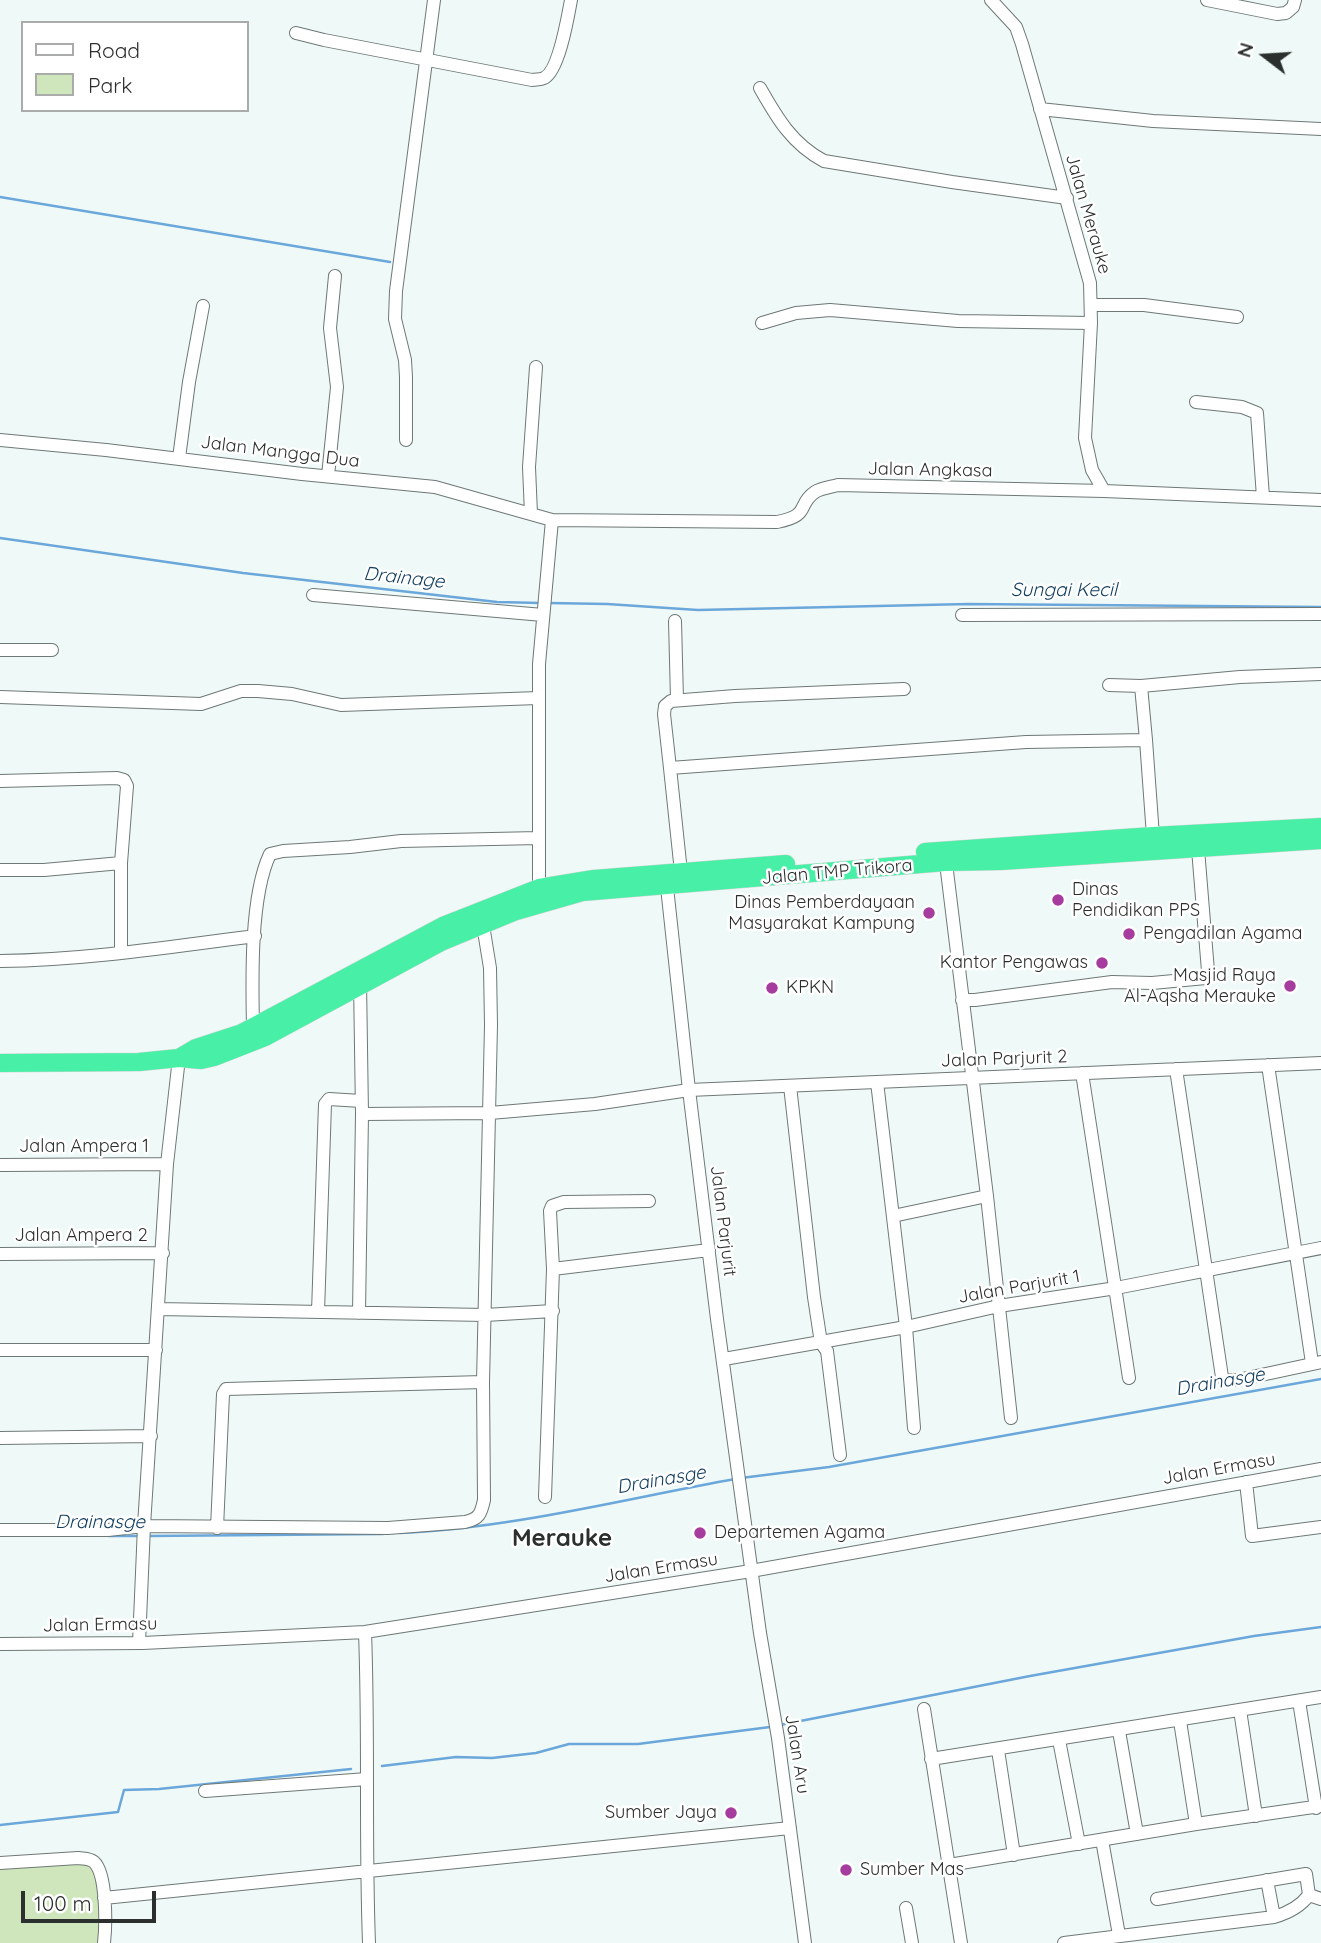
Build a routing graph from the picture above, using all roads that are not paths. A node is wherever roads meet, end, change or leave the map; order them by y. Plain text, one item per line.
1 (433, 0) edge
2 (571, 0) edge
3 (991, 0) edge
4 (1208, 0) edge
5 (1294, 0) edge
6 (296, 33) dead end
7 (426, 60) junction
8 (760, 88) dead end
9 (1040, 109) junction
10 (1321, 129) edge
11 (1067, 198) junction
12 (335, 276) dead end
13 (203, 306) dead end
14 (1091, 306) junction
15 (1237, 317) dead end
16 (762, 323) dead end
17 (1091, 323) junction
18 (536, 367) dead end
19 (1196, 402) dead end
20 (0, 440) edge
21 (406, 440) dead end
22 (179, 458) junction
23 (328, 476) junction
24 (1104, 491) junction
25 (1263, 498) junction
26 (1321, 500) edge
27 (531, 514) junction
28 (552, 520) junction
29 (313, 595) dead end
30 (543, 612) junction
31 (1321, 614) edge
32 (962, 615) dead end
33 (675, 621) dead end
34 (0, 650) edge
35 (52, 650) dead end
36 (1321, 674) edge
37 (1109, 685) dead end
38 (1141, 686) junction
39 (904, 689) dead end
40 (0, 698) edge
41 (538, 698) junction
42 (677, 701) junction
43 (1146, 740) junction
44 (670, 768) junction
45 (0, 781) edge
46 (1321, 827) edge
47 (1153, 836) junction
48 (538, 838) junction
49 (1321, 840) edge
50 (1186, 844) junction
51 (945, 856) junction
52 (121, 863) junction
53 (0, 870) edge
54 (671, 877) junction
55 (539, 888) junction
56 (483, 925) junction
57 (255, 936) junction
58 (121, 953) junction
59 (0, 961) edge
60 (360, 978) junction
61 (962, 1000) junction
62 (253, 1027) junction
63 (179, 1058) junction
64 (0, 1063) edge
65 (1321, 1063) edge
66 (1268, 1065) junction
67 (1176, 1069) junction
68 (1082, 1073) junction
69 (974, 1078) junction
70 (877, 1082) junction
71 (790, 1086) junction
72 (689, 1090) junction
73 (361, 1101) junction
74 (490, 1113) junction
75 (362, 1114) junction
76 (167, 1164) junction
77 (0, 1165) edge
78 (987, 1196) junction
79 (649, 1201) dead end
80 (893, 1216) junction
81 (1321, 1248) edge
82 (709, 1250) junction
83 (163, 1253) junction
84 (1295, 1253) junction
85 (0, 1254) edge
86 (554, 1269) junction
87 (1205, 1270) junction
88 (1116, 1288) junction
89 (999, 1306) junction
90 (159, 1309) junction
91 (553, 1311) junction
92 (318, 1312) junction
93 (359, 1313) junction
94 (485, 1315) junction
95 (906, 1327) junction
96 (821, 1343) junction
97 (0, 1350) edge
98 (156, 1350) junction
99 (724, 1359) junction
100 (1317, 1363) edge
101 (1129, 1378) dead end
102 (483, 1382) junction
103 (1011, 1418) dead end
104 (914, 1428) dead end
105 (151, 1436) junction
106 (0, 1438) edge
107 (841, 1455) dead end
108 (1321, 1469) edge
109 (1246, 1482) junction
110 (545, 1497) dead end
111 (144, 1526) junction
112 (1321, 1527) edge
113 (216, 1528) junction
114 (0, 1530) edge
115 (751, 1571) junction
116 (365, 1632) junction
117 (139, 1643) junction
118 (0, 1644) edge
119 (1321, 1697) edge
120 (1299, 1701) junction
121 (923, 1709) dead end
122 (1240, 1710) junction
123 (1180, 1721) junction
124 (1119, 1731) junction
125 (1059, 1740) junction
126 (998, 1750) junction
127 (931, 1759) junction
128 (367, 1779) junction
129 (205, 1791) dead end
130 (1319, 1807) edge
131 (1256, 1816) junction
132 (1196, 1824) junction
133 (790, 1828) junction
134 (1137, 1835) junction
135 (1102, 1840) junction
136 (1079, 1844) junction
137 (1014, 1854) junction
138 (0, 1863) edge
139 (948, 1866) junction
140 (366, 1870) junction
141 (1267, 1881) junction
142 (1315, 1897) edge
143 (104, 1898) junction
144 (1157, 1899) dead end
145 (906, 1908) dead end
146 (1274, 1917) junction
147 (1119, 1935) junction
148 (1072, 1942) edge
149 (104, 1943) edge
150 (369, 1943) edge
151 (805, 1943) edge
152 (912, 1943) edge
153 (961, 1943) edge

1 - 7 street
2 - 7 street
3 - 9 street, Jalan Merauke
4 - 5 street
6 - 7 street
7 - 21 street
8 - 11 street
9 - 10 street
9 - 11 street, Jalan Merauke
11 - 14 street, Jalan Merauke
12 - 23 street
13 - 22 street
14 - 15 street
14 - 17 street, Jalan Merauke
16 - 17 street
17 - 24 street, Jalan Merauke
18 - 27 street
19 - 25 street
20 - 22 street, Jalan Mangga Dua
22 - 23 street, Jalan Mangga Dua
23 - 27 street, Jalan Mangga Dua
24 - 25 street, Jalan Angkasa
24 - 28 street, Jalan Angkasa
25 - 26 street, Jalan Angkasa
27 - 28 street, Jalan Mangga Dua
28 - 30 street
29 - 30 street
30 - 41 street
31 - 32 street
33 - 42 street
34 - 35 street
36 - 38 street
37 - 38 street
38 - 43 street
39 - 42 street
40 - 41 street
41 - 48 street
42 - 44 street, Jalan Parjurit
43 - 44 street
43 - 47 street
44 - 54 street, Jalan Parjurit
45 - 52 street
46 - 50 highway, Jalan TMP Trikora
47 - 50 highway, Jalan TMP Trikora
47 - 51 highway, Jalan TMP Trikora
48 - 55 street
48 - 57 street
49 - 50 highway, Jalan TMP Trikora
50 - 51 highway, Jalan TMP Trikora
50 - 61 street
51 - 54 highway, Jalan TMP Trikora
51 - 54 highway, Jalan TMP Trikora
51 - 61 street
52 - 53 street
52 - 58 street
54 - 55 highway, Jalan TMP Trikora
54 - 56 highway, Jalan TMP Trikora
54 - 72 street, Jalan Parjurit
55 - 60 highway, Jalan TMP Trikora
56 - 60 highway, Jalan TMP Trikora
56 - 74 street
57 - 58 street
57 - 62 street
58 - 59 street
60 - 62 highway, Jalan TMP Trikora
60 - 63 highway, Jalan TMP Trikora
60 - 73 street
61 - 69 street
62 - 63 highway, Jalan TMP Trikora
63 - 64 highway, Jalan TMP Trikora
63 - 76 street
65 - 66 street, Jalan Parjurit 2
66 - 67 street, Jalan Parjurit 2
66 - 84 street
67 - 68 street, Jalan Parjurit 2
67 - 87 street
68 - 69 street, Jalan Parjurit 2
68 - 88 street
69 - 70 street, Jalan Parjurit 2
69 - 78 street
70 - 71 street, Jalan Parjurit 2
70 - 80 street
71 - 72 street, Jalan Parjurit 2
71 - 96 street
72 - 74 street, Jalan Parjurit 2
72 - 82 street, Jalan Parjurit
73 - 75 street
73 - 92 street
74 - 75 street, Jalan Parjurit 2
74 - 94 street
75 - 93 street
76 - 77 street, Jalan Ampera 1
76 - 83 street
78 - 80 street
78 - 89 street
79 - 86 street
80 - 95 street
81 - 84 street, Jalan Parjurit 1
82 - 86 street
82 - 99 street, Jalan Parjurit
83 - 85 street, Jalan Ampera 2
83 - 90 street
84 - 87 street, Jalan Parjurit 1
84 - 100 street
86 - 91 street
87 - 88 street, Jalan Parjurit 1
87 - 100 street
88 - 89 street, Jalan Parjurit 1
88 - 101 street
89 - 95 street, Jalan Parjurit 1
89 - 103 street
90 - 92 street
90 - 98 street
91 - 94 street
91 - 110 street
92 - 93 street
93 - 94 street
94 - 102 street
95 - 96 street, Jalan Parjurit 1
95 - 104 street
96 - 99 street, Jalan Parjurit 1
96 - 107 street
97 - 98 street
98 - 105 street
99 - 115 street, Jalan Parjurit
102 - 113 street
102 - 113 street
105 - 106 street
105 - 111 street
108 - 109 street, Jalan Ermasu
109 - 112 street
109 - 115 street, Jalan Ermasu
111 - 113 street
111 - 114 street
111 - 117 street
115 - 116 street, Jalan Ermasu
115 - 133 street, Jalan Aru
116 - 117 street, Jalan Ermasu
116 - 128 street
117 - 118 street, Jalan Ermasu
119 - 120 street
120 - 122 street
120 - 130 street
121 - 127 street
122 - 123 street
122 - 131 street
123 - 124 street
123 - 132 street
124 - 125 street
124 - 134 street
125 - 126 street
125 - 136 street
126 - 127 street
126 - 137 street
127 - 139 street
128 - 129 street
128 - 140 street
130 - 131 street
131 - 132 street
132 - 134 street
133 - 140 street
133 - 151 street, Jalan Aru
134 - 135 street
135 - 136 street
135 - 147 street
136 - 137 street
137 - 139 street
138 - 143 street
139 - 153 street
140 - 143 street
140 - 150 street
141 - 142 street
141 - 144 street
141 - 146 street
142 - 146 street
143 - 149 street
145 - 152 street
146 - 147 street
147 - 148 street

